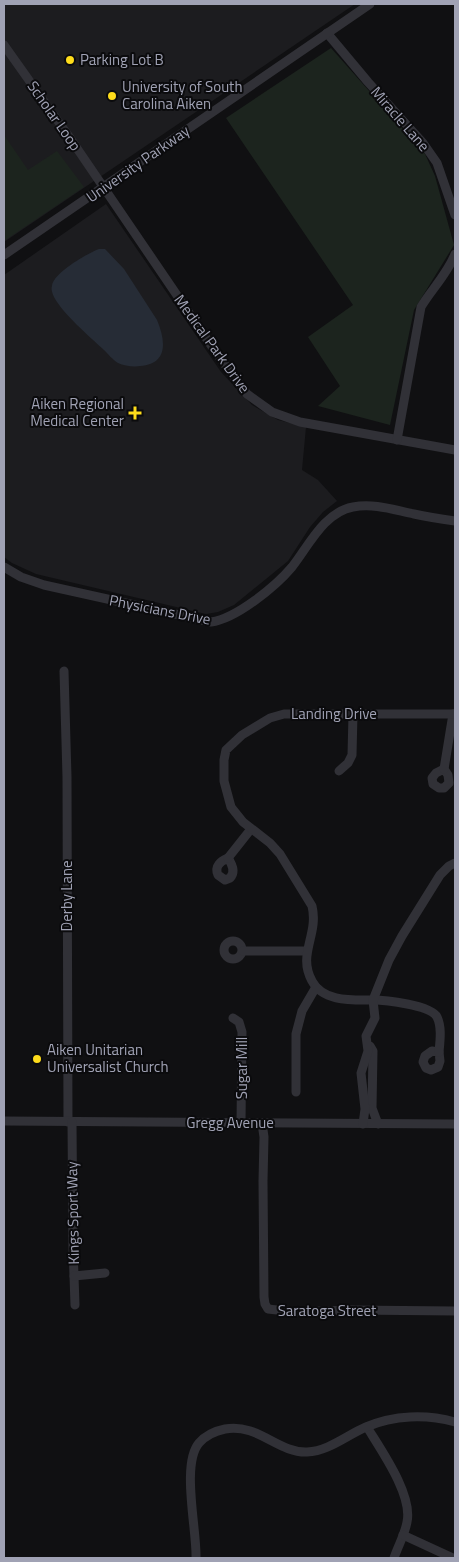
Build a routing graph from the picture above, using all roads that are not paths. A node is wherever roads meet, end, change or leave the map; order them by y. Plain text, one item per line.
1 (370, 4) edge
2 (327, 33) junction
3 (4, 45) edge
4 (103, 188) junction
5 (455, 215) edge
6 (455, 254) edge
7 (4, 255) edge
8 (397, 440) junction
9 (455, 450) edge
10 (455, 521) edge
11 (4, 567) edge
12 (64, 671) dead end
13 (353, 714) junction
14 (454, 714) edge
15 (444, 769) dead end
16 (339, 771) dead end
17 (251, 829) junction
18 (228, 858) dead end
19 (455, 863) edge
20 (243, 950) dead end
21 (307, 951) junction
22 (316, 987) junction
23 (373, 1000) junction
24 (233, 1018) dead end
25 (366, 1036) junction
26 (439, 1052) dead end
27 (296, 1092) dead end
28 (4, 1121) edge
29 (70, 1122) junction
30 (242, 1123) junction
31 (262, 1123) junction
32 (363, 1124) junction
33 (378, 1124) junction
34 (455, 1124) edge
35 (106, 1273) dead end
36 (74, 1276) junction
37 (75, 1305) dead end
38 (455, 1311) edge
39 (455, 1422) edge
40 (367, 1427) junction
41 (403, 1535) junction
42 (196, 1558) edge
43 (394, 1558) edge
44 (453, 1558) edge

1 - 2 street, University Parkway
2 - 4 street, University Parkway
2 - 5 street, Miracle Lane
3 - 4 street, Scholar Loop
4 - 7 street, University Parkway
4 - 8 street, Medical Park Drive
6 - 8 street
8 - 9 street, Medical Park Drive
10 - 11 street, Physicians Drive
12 - 29 street, Derby Lane
13 - 14 street, Landing Drive
13 - 16 street
13 - 17 street, Landing Drive
14 - 15 street
17 - 18 street
17 - 21 street, Landing Drive
19 - 23 street
20 - 21 street
21 - 22 street, Landing Drive
22 - 23 street
22 - 27 street
23 - 25 street
23 - 26 street
24 - 30 street, Sugar Mill
25 - 32 street
25 - 33 street
28 - 29 street, Gregg Avenue
29 - 30 street, Gregg Avenue
29 - 36 street, Kings Sport Way
30 - 31 street, Gregg Avenue
31 - 32 street, Gregg Avenue
31 - 38 street, Saratoga Street
32 - 33 street, Gregg Avenue
33 - 34 street, Gregg Avenue
35 - 36 street
36 - 37 street, Kings Sport Way
39 - 40 street
40 - 41 street
40 - 42 street
41 - 43 street
41 - 44 street

